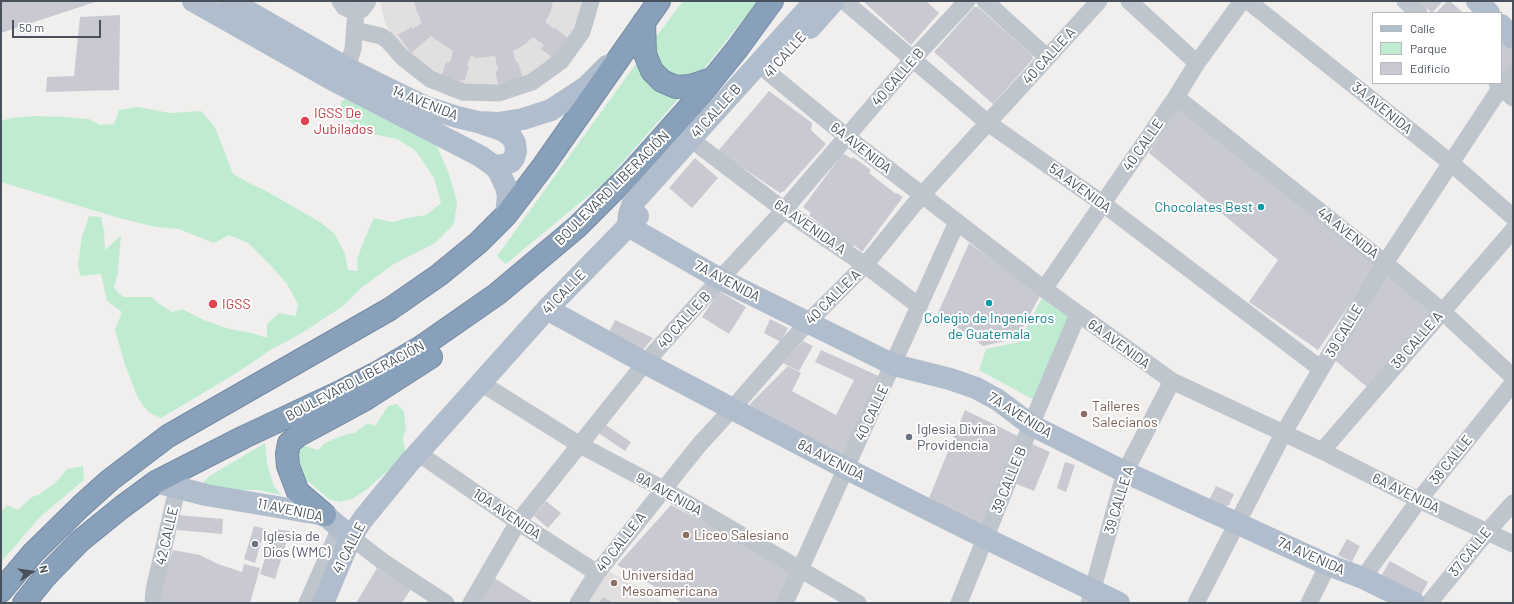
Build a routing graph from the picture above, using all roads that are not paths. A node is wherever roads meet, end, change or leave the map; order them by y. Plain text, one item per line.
1 (193, 1) edge
2 (230, 1) edge
3 (340, 1) edge
4 (591, 1) edge
5 (659, 1) edge
6 (815, 1) edge
7 (834, 1) edge
8 (844, 1) edge
9 (967, 1) edge
10 (985, 1) edge
11 (1099, 1) edge
12 (1129, 1) edge
13 (1242, 1) edge
14 (1248, 1) edge
15 (1405, 1) edge
16 (1477, 1) edge
17 (772, 2) edge
18 (362, 6) edge
19 (1418, 12) edge
20 (1488, 12) edge
21 (644, 22) junction
22 (1502, 27) edge
23 (355, 30) junction
24 (1513, 38) edge
25 (620, 56) junction
26 (1047, 57) junction
27 (913, 60) junction
28 (1197, 63) junction
29 (347, 68) junction
30 (1513, 73) edge
31 (769, 74) junction
32 (712, 79) junction
33 (1504, 89) edge
34 (1176, 97) junction
35 (478, 122) junction
36 (988, 123) junction
37 (846, 137) junction
38 (701, 147) junction
39 (1451, 163) junction
40 (494, 166) junction
41 (922, 196) junction
42 (1102, 203) junction
43 (784, 210) junction
44 (506, 215) junction
45 (1513, 217) edge
46 (957, 222) junction
47 (628, 226) junction
48 (1513, 230) edge
49 (1385, 263) junction
50 (865, 265) junction
51 (720, 279) junction
52 (1044, 289) junction
53 (497, 294) junction
54 (919, 306) junction
55 (547, 309) junction
56 (1442, 311) junction
57 (1078, 314) junction
58 (807, 323) junction
59 (645, 363) junction
60 (894, 365) junction
61 (1321, 369) junction
62 (1513, 377) edge
63 (1172, 381) junction
64 (481, 383) junction
65 (1513, 383) edge
66 (732, 409) junction
67 (1031, 426) junction
68 (1283, 434) junction
69 (580, 445) junction
70 (1322, 451) junction
71 (418, 453) junction
72 (847, 469) junction
73 (1125, 472) junction
74 (180, 479) junction
75 (662, 489) junction
76 (1419, 500) junction
77 (1513, 503) edge
78 (518, 522) junction
79 (1238, 524) junction
80 (339, 527) junction
81 (1487, 532) junction
82 (986, 538) junction
83 (1513, 544) edge
84 (1328, 565) junction
85 (801, 570) junction
86 (597, 573) junction
87 (1363, 578) junction
88 (1, 591) edge
89 (1091, 597) edge
90 (24, 603) edge
91 (153, 603) edge
92 (307, 603) edge
93 (323, 603) edge
94 (446, 603) edge
95 (472, 603) edge
96 (578, 603) edge
97 (785, 603) edge
98 (858, 603) edge
99 (959, 603) edge
100 (1119, 603) edge
101 (1196, 603) edge
102 (1309, 603) edge
103 (1414, 603) edge
104 (1429, 603) edge

1 - 40 main road, 14 AVENIDA
2 - 29 main road, 14 AVENIDA
3 - 18 street
4 - 23 street
5 - 21 highway
6 - 47 main road, 41 CALLE B
7 - 31 main road, 41 CALLE
8 - 27 street, 5A AVENIDA
9 - 27 street, 40 CALLE B
10 - 26 street
11 - 26 street, 40 CALLE A
12 - 28 street
13 - 28 street, 40 CALLE
14 - 39 street, 3A AVENIDA
15 - 19 street
16 - 20 main road
17 - 32 highway, BOULEVARD LIBERACIÓN
18 - 23 street
21 - 25 highway
21 - 32 highway
22 - 24 main road
23 - 29 street
25 - 35 main road, 14 AVENIDA
25 - 44 highway
26 - 36 street, 40 CALLE A
27 - 36 street, 5A AVENIDA
27 - 37 street, 40 CALLE B
28 - 34 street, 40 CALLE
29 - 35 main road, 14 AVENIDA
30 - 33 street, 39 CALLE
31 - 37 street, 6A AVENIDA
31 - 38 main road, 41 CALLE
32 - 53 highway, BOULEVARD LIBERACIÓN
33 - 39 street, 39 CALLE
34 - 42 street, 40 CALLE
34 - 49 street, 4A AVENIDA
35 - 40 main road
36 - 41 street, 40 CALLE A
36 - 42 street, 5A AVENIDA
37 - 41 street, 6A AVENIDA
37 - 43 street, 40 CALLE B
38 - 43 street, 6A AVENIDA A
38 - 47 main road, 41 CALLE
39 - 45 street, 3A AVENIDA
39 - 49 street, 39 CALLE
40 - 44 main road, 14 AVENIDA
41 - 46 street, 6A AVENIDA
41 - 50 street, 40 CALLE A
42 - 52 street, 40 CALLE
42 - 61 street, 5A AVENIDA
43 - 50 street, 6A AVENIDA A
43 - 51 street, 40 CALLE B
44 - 88 highway
46 - 52 street, 6A AVENIDA
46 - 54 street, 40 CALLE
47 - 51 main road, 7A AVENIDA
47 - 55 main road, 41 CALLE
48 - 56 street, 38 CALLE A
49 - 56 street, 4A AVENIDA
49 - 61 street, 39 CALLE
50 - 54 street, 6A AVENIDA A
50 - 58 street, 40 CALLE A
51 - 58 main road, 7A AVENIDA
51 - 59 street, 40 CALLE B
52 - 57 street, 6A AVENIDA
53 - 74 highway, BOULEVARD LIBERACIÓN
53 - 80 highway
54 - 60 street, 40 CALLE
55 - 59 main road, 8A AVENIDA
55 - 64 main road, 41 CALLE
56 - 62 street, 4A AVENIDA
56 - 70 street, 38 CALLE A
57 - 63 street, 6A AVENIDA
57 - 67 street, 39 CALLE B
58 - 60 main road, 7A AVENIDA
58 - 66 street, 40 CALLE A
59 - 66 main road, 8A AVENIDA
59 - 69 street, 40 CALLE B
60 - 67 main road, 7A AVENIDA
60 - 72 street, 40 CALLE
61 - 68 street, 39 CALLE
63 - 68 street, 6A AVENIDA
63 - 73 street, 39 CALLE A
64 - 69 street, 9A AVENIDA
64 - 71 main road, 41 CALLE
65 - 76 street, 38 CALLE
66 - 72 main road, 8A AVENIDA
66 - 75 street, 40 CALLE A
67 - 73 main road, 7A AVENIDA
67 - 82 street, 39 CALLE B
68 - 70 street, 6A AVENIDA
68 - 79 street, 39 CALLE
69 - 75 street, 9A AVENIDA
69 - 78 street, 40 CALLE B
70 - 76 street, 6A AVENIDA
71 - 78 street, 10A AVENIDA
71 - 80 main road, 41 CALLE
72 - 82 main road, 8A AVENIDA
72 - 85 street, 40 CALLE
73 - 79 main road, 7A AVENIDA
73 - 89 street, 39 CALLE A
74 - 80 main road, 11 AVENIDA
74 - 90 highway, BOULEVARD LIBERACIÓN
74 - 91 street, 42 CALLE
75 - 85 street, 9A AVENIDA
75 - 86 street, 40 CALLE A
76 - 81 street, 6A AVENIDA
76 - 87 street, 38 CALLE
77 - 81 street, 37 CALLE
78 - 86 street, 10A AVENIDA
78 - 95 street, 40 CALLE B
79 - 84 main road, 7A AVENIDA
79 - 101 street, 39 CALLE
80 - 92 street, 41 CALLE
80 - 93 main road, 41 CALLE
80 - 94 street, 11 AVENIDA
81 - 83 street, 6A AVENIDA
81 - 104 street, 37 CALLE
82 - 89 main road, 8A AVENIDA
82 - 99 street, 39 CALLE B
84 - 87 main road, 7A AVENIDA
84 - 102 street
85 - 97 street, 40 CALLE
85 - 98 street, 9A AVENIDA
86 - 96 street, 40 CALLE A
87 - 103 main road, 7A AVENIDA
89 - 100 main road, 8A AVENIDA

